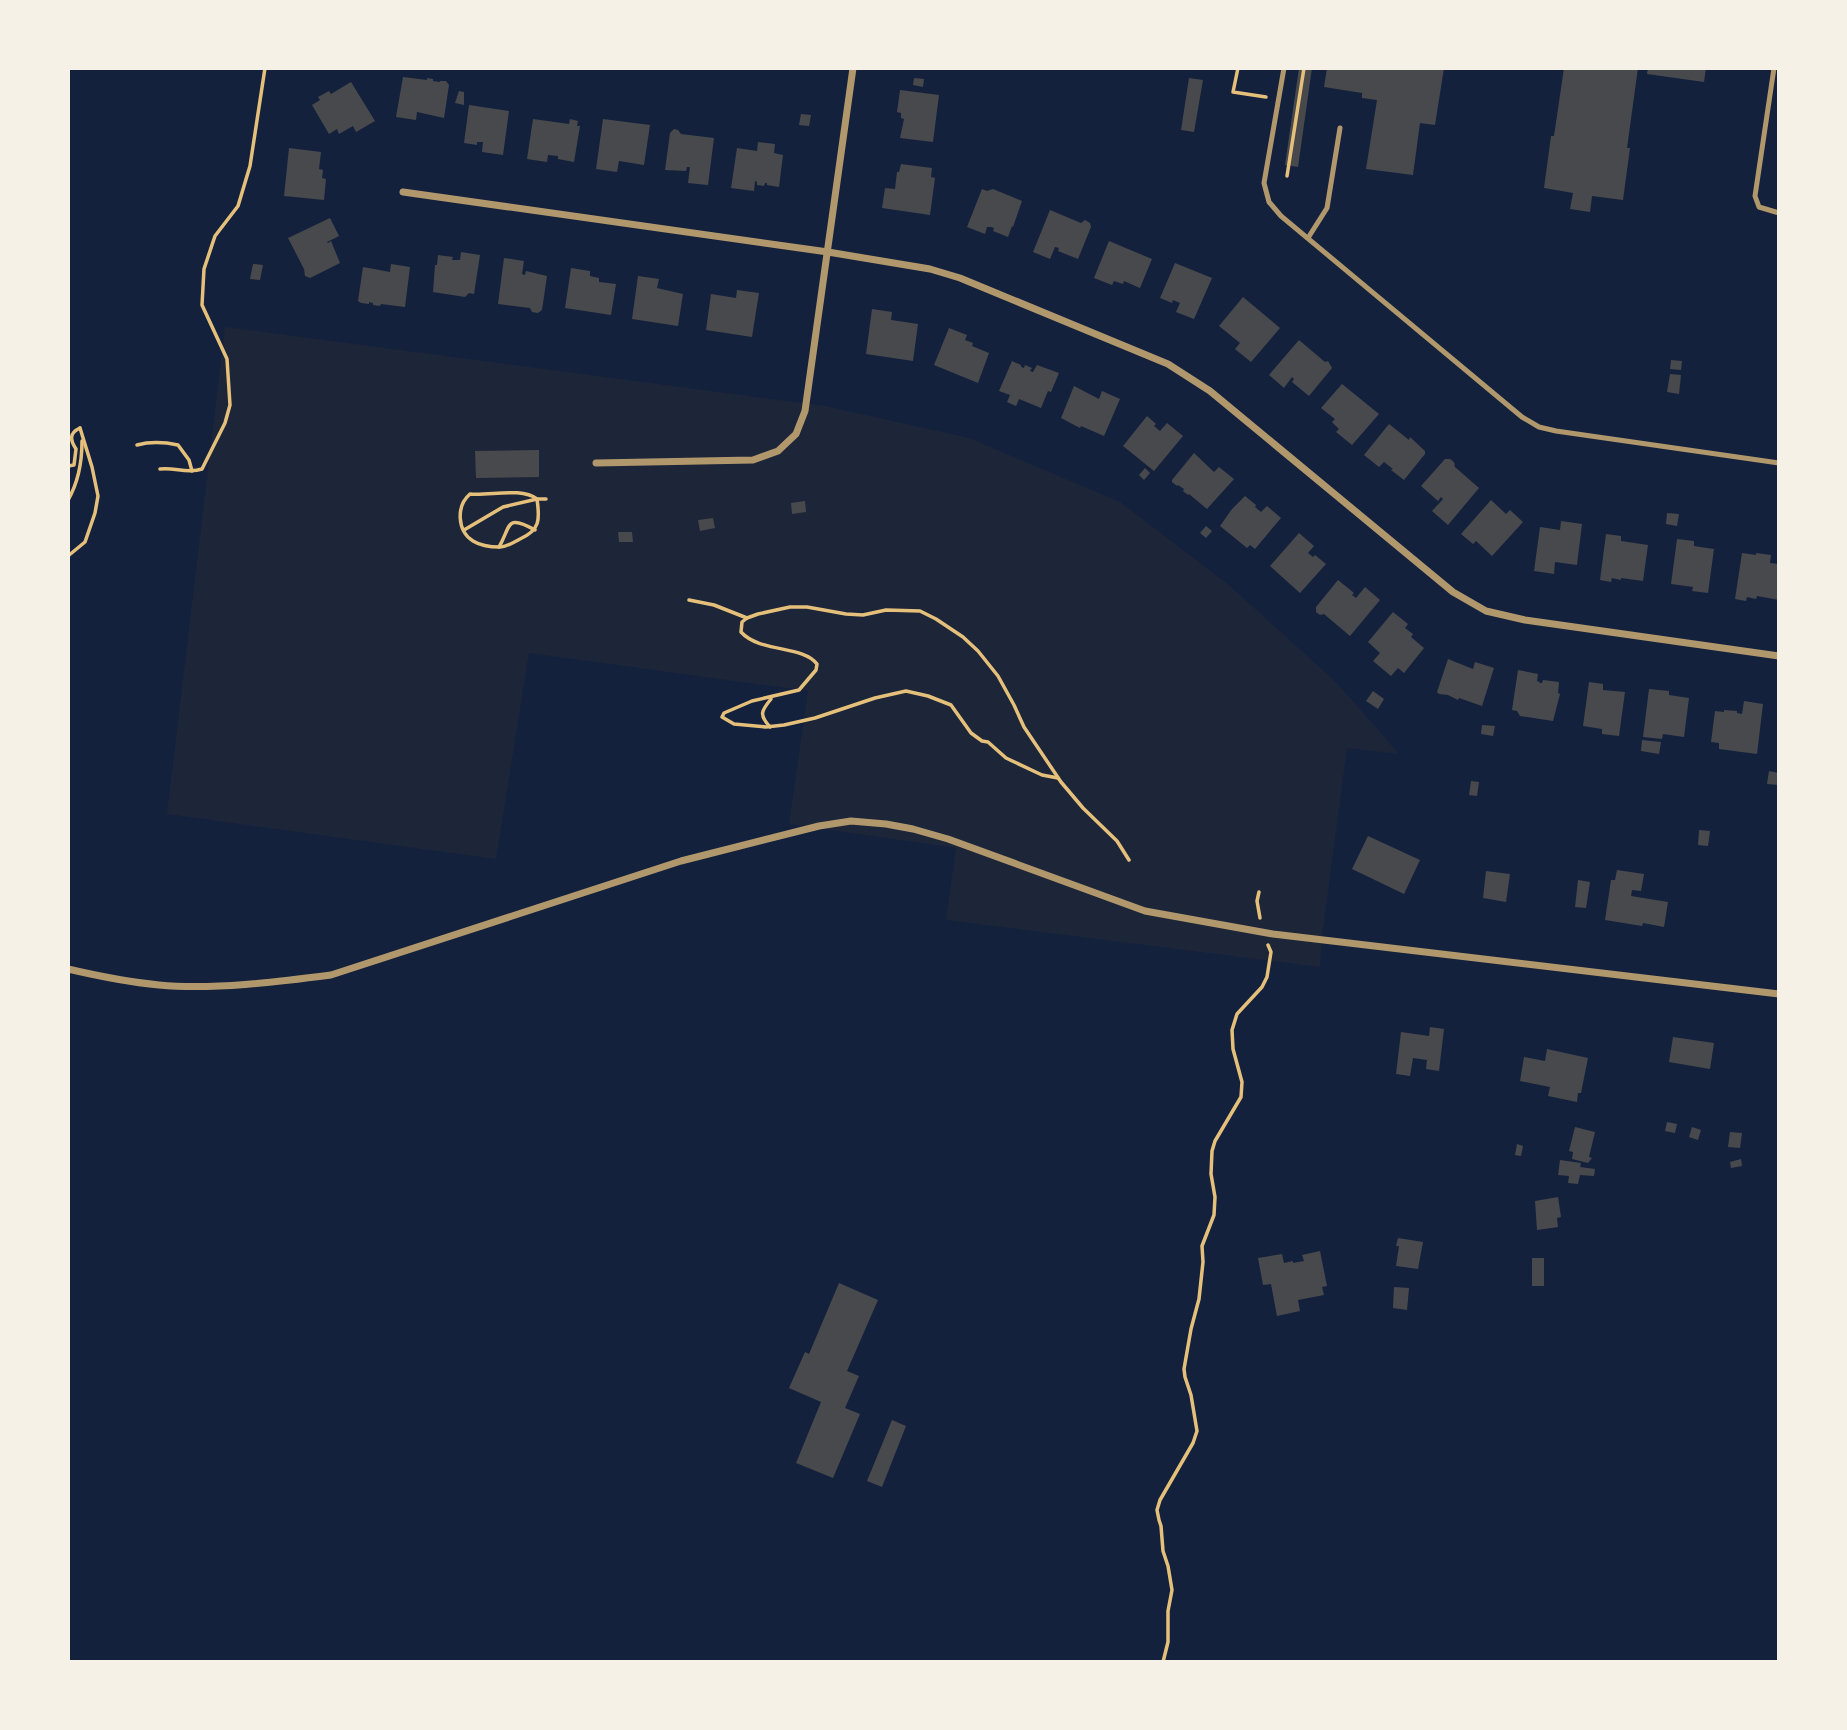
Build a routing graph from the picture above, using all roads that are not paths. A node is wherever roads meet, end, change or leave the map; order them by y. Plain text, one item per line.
1 (853, 68) edge
2 (1284, 68) edge
3 (1774, 68) edge
4 (1339, 128) dead end
5 (403, 192) dead end
6 (1779, 213) edge
7 (1308, 238) junction
8 (828, 252) junction
9 (596, 463) dead end
10 (1779, 463) edge
11 (1779, 656) edge
12 (68, 969) edge
13 (1779, 994) edge

1 - 8 street
2 - 7 lane
3 - 6 lane
4 - 7 lane
5 - 8 street
7 - 10 lane
8 - 9 street
8 - 11 street
12 - 13 street

